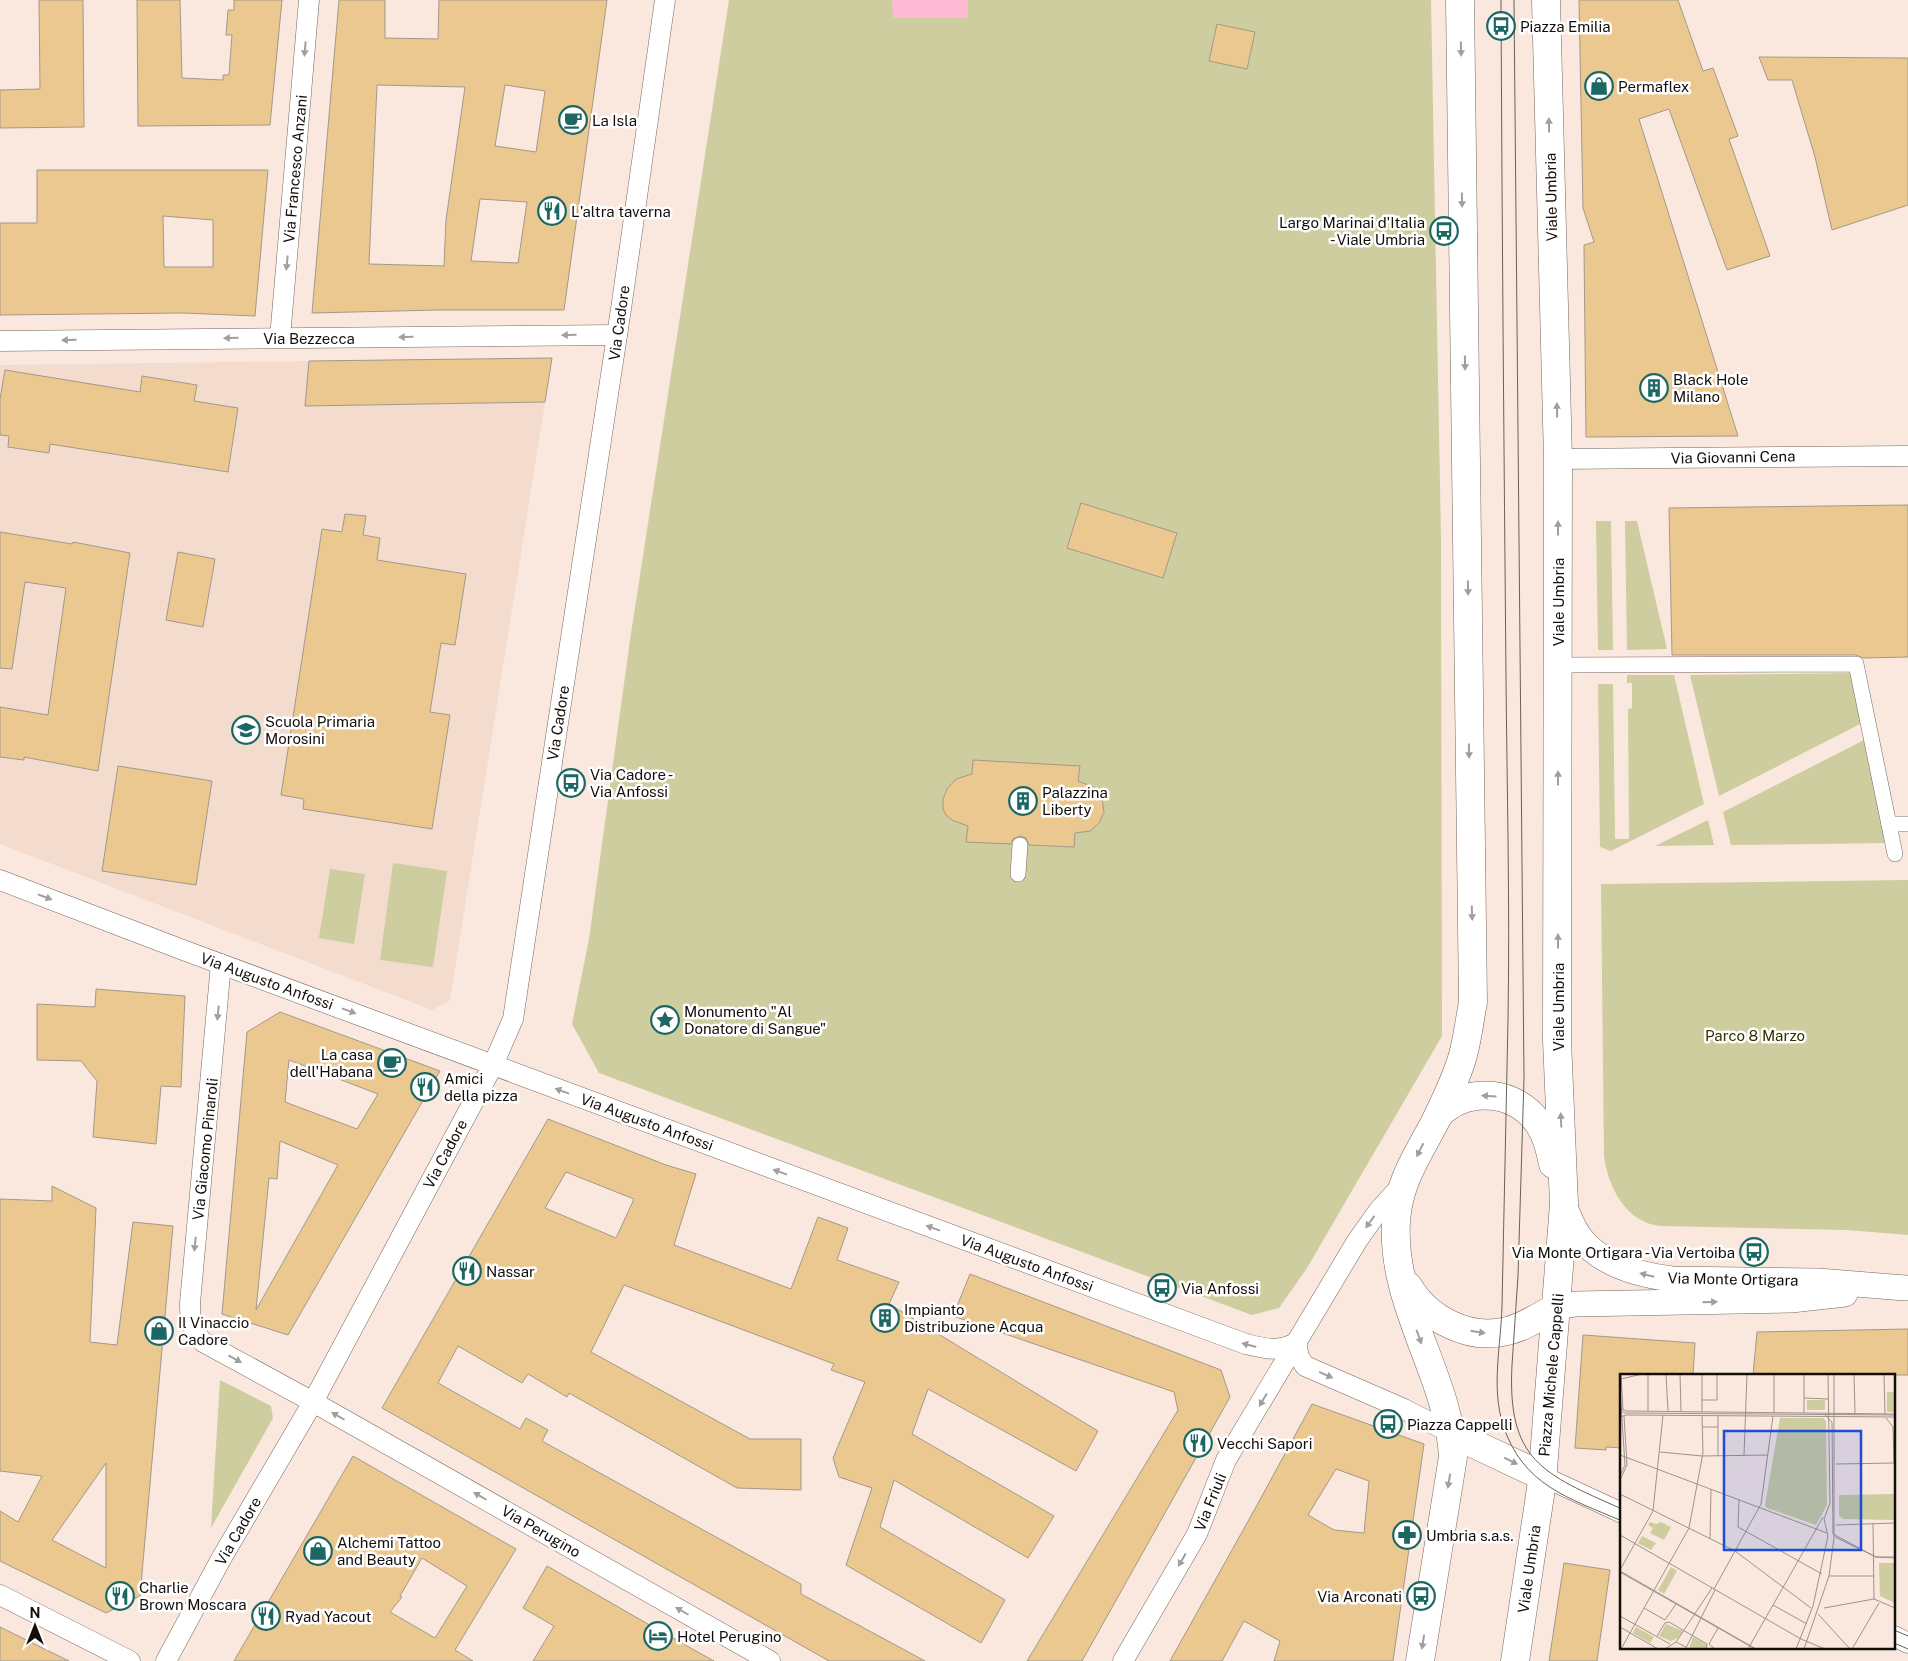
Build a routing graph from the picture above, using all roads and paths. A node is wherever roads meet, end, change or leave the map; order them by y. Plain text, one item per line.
1 (310, 0) edge
2 (665, 0) edge
3 (1460, 0) edge
4 (1546, 0) edge
5 (617, 335) junction
6 (280, 338) junction
7 (0, 341) edge
8 (1908, 456) edge
9 (1558, 459) junction
10 (1558, 665) junction
11 (1889, 824) junction
12 (1908, 824) edge
13 (1020, 845) dead end
14 (1895, 854) dead end
15 (1018, 874) dead end
16 (0, 880) edge
17 (221, 964) junction
18 (493, 1065) junction
19 (1439, 1114) junction
20 (1402, 1185) junction
21 (1564, 1204) junction
22 (1397, 1256) junction
23 (1907, 1288) edge
24 (1556, 1307) junction
25 (1296, 1343) junction
26 (312, 1402) junction
27 (1452, 1433) junction
28 (1542, 1476) junction
29 (1620, 1512) edge
30 (0, 1595) edge
31 (1896, 1637) edge
32 (1908, 1642) edge
33 (130, 1661) edge
34 (166, 1661) edge
35 (770, 1661) edge
36 (1124, 1661) edge
37 (1420, 1661) edge
38 (1515, 1661) edge

1 -> 6 street, Via Francesco Anzani
2 - 5 street, Via Cadore
3 -> 19 main road
9 -> 4 main road, Viale Umbria
5 -> 6 street, Via Bezzecca
5 - 18 street, Via Cadore
6 -> 7 street, Via Bezzecca
8 - 9 street, Via Giovanni Cena
10 -> 9 main road, Viale Umbria
10 - 11 street
21 -> 10 main road, Viale Umbria
11 - 12 street
11 - 14 street
13 - 15 street
16 -> 17 street, Via Augusto Anfossi
17 -> 18 street, Via Augusto Anfossi
17 -> 26 street, Via Giacomo Pinaroli
25 -> 18 street, Via Augusto Anfossi
18 - 26 street, Via Cadore
19 -> 20 main road
21 -> 19 main road
20 - 22 main road
20 -> 25 street
23 -> 21 street, Via Monte Ortigara
21 - 24 main road, Piazza Michele Cappelli
22 -> 24 main road
22 -> 27 main road
24 -> 23 street, Via Monte Ortigara
24 - 28 main road, Piazza Michele Cappelli
25 -> 27 street, Piazza Michele Cappelli
25 -> 36 street, Via Friuli
26 - 34 street, Via Cadore
35 -> 26 street, Via Perugino
27 -> 28 main road, Piazza Michele Cappelli
27 -> 37 main road
28 - 29 street
28 - 38 main road, Viale Umbria
30 - 33 street
31 - 32 street

